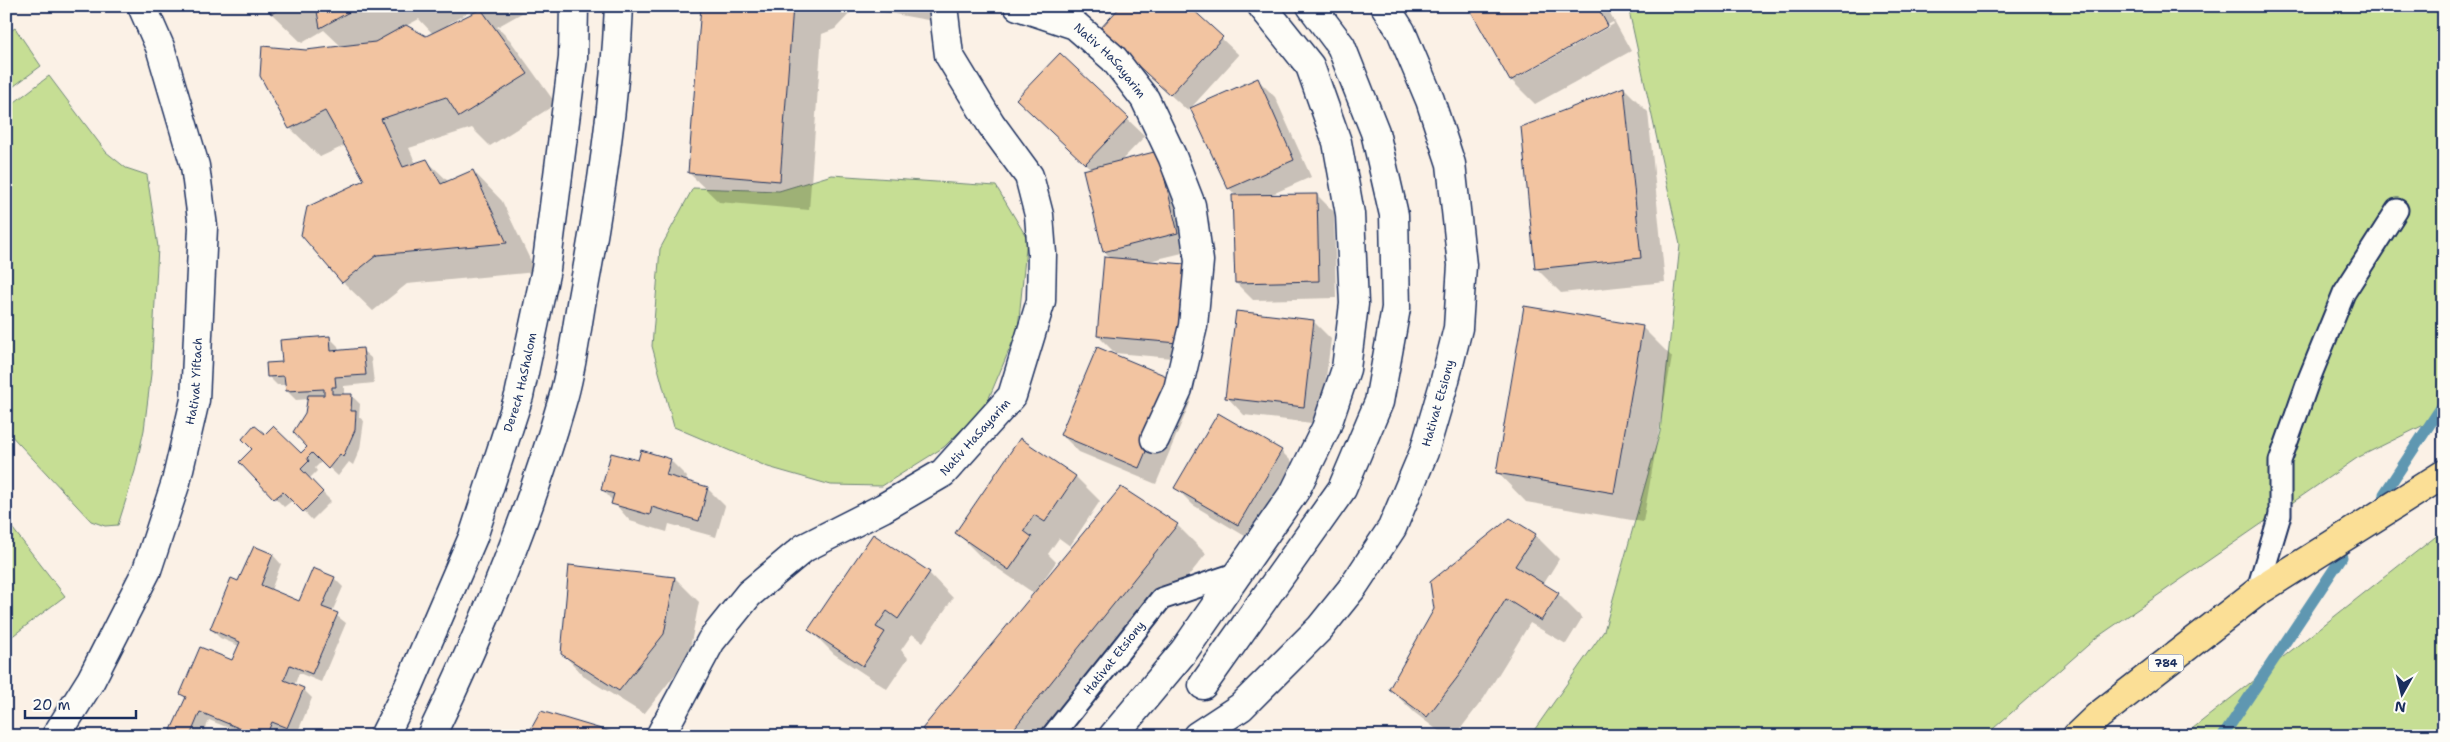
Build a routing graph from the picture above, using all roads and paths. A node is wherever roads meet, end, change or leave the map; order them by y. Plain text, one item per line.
1 (142, 6) edge
2 (574, 6) edge
3 (619, 6) edge
4 (943, 6) edge
5 (1018, 6) edge
6 (1262, 6) edge
7 (1311, 6) edge
8 (1385, 6) edge
9 (2397, 210) dead end
10 (1155, 439) dead end
11 (2444, 474) edge
12 (1241, 572) junction
13 (2257, 592) junction
14 (1184, 651) junction
15 (1203, 685) junction
16 (1199, 733) edge
17 (56, 736) edge
18 (384, 736) edge
19 (430, 736) edge
20 (660, 736) edge
21 (1052, 736) edge
22 (1113, 736) edge
23 (2077, 736) edge

1 - 17 street, Hativat Yiftach
2 - 18 street, Derech HaShalom
3 - 19 street
4 - 20 street, Nativ HaSayarim
5 - 10 street, Nativ HaSayarim
6 - 12 street
7 - 15 street
8 - 16 street, Hativat Etsiony
9 - 13 lane
11 - 13 main road, 784
12 - 14 street
12 - 21 lane, Hativat Etsiony
13 - 23 main road, 784
14 - 15 street, Hativat Etsiony
14 - 22 street
15 - 16 street, Hativat Etsiony

